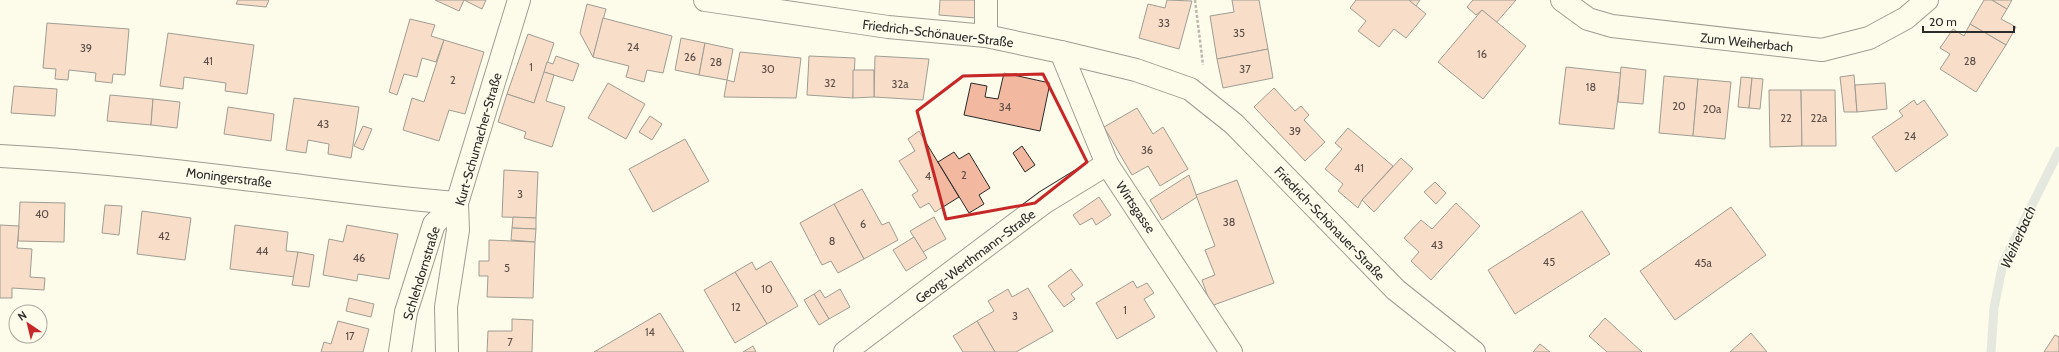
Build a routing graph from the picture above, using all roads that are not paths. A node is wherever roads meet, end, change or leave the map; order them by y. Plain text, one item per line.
1 (520, 0) edge
2 (705, 0) edge
3 (986, 0) edge
4 (1562, 0) edge
5 (1927, 0) edge
6 (986, 36) junction
7 (1061, 52) junction
8 (0, 156) edge
9 (1107, 164) junction
10 (457, 203) junction
11 (400, 352) edge
12 (447, 352) edge
13 (845, 352) edge
14 (1231, 352) edge
15 (1474, 352) edge

1 - 10 street, Kurt-Schumacher-Straße
2 - 6 street, Friedrich-Schönauer-Straße
3 - 6 street
4 - 5 street, Zum Weiherbach
6 - 7 street, Friedrich-Schönauer-Straße
7 - 9 street, Wirtsgasse
7 - 15 street, Friedrich-Schönauer-Straße
8 - 10 street, Moningerstraße
9 - 13 street, Georg-Werthmann-Straße
9 - 14 street, Wirtsgasse
10 - 11 street, Schlehdornstraße
10 - 12 street, Kurt-Schumacher-Straße

